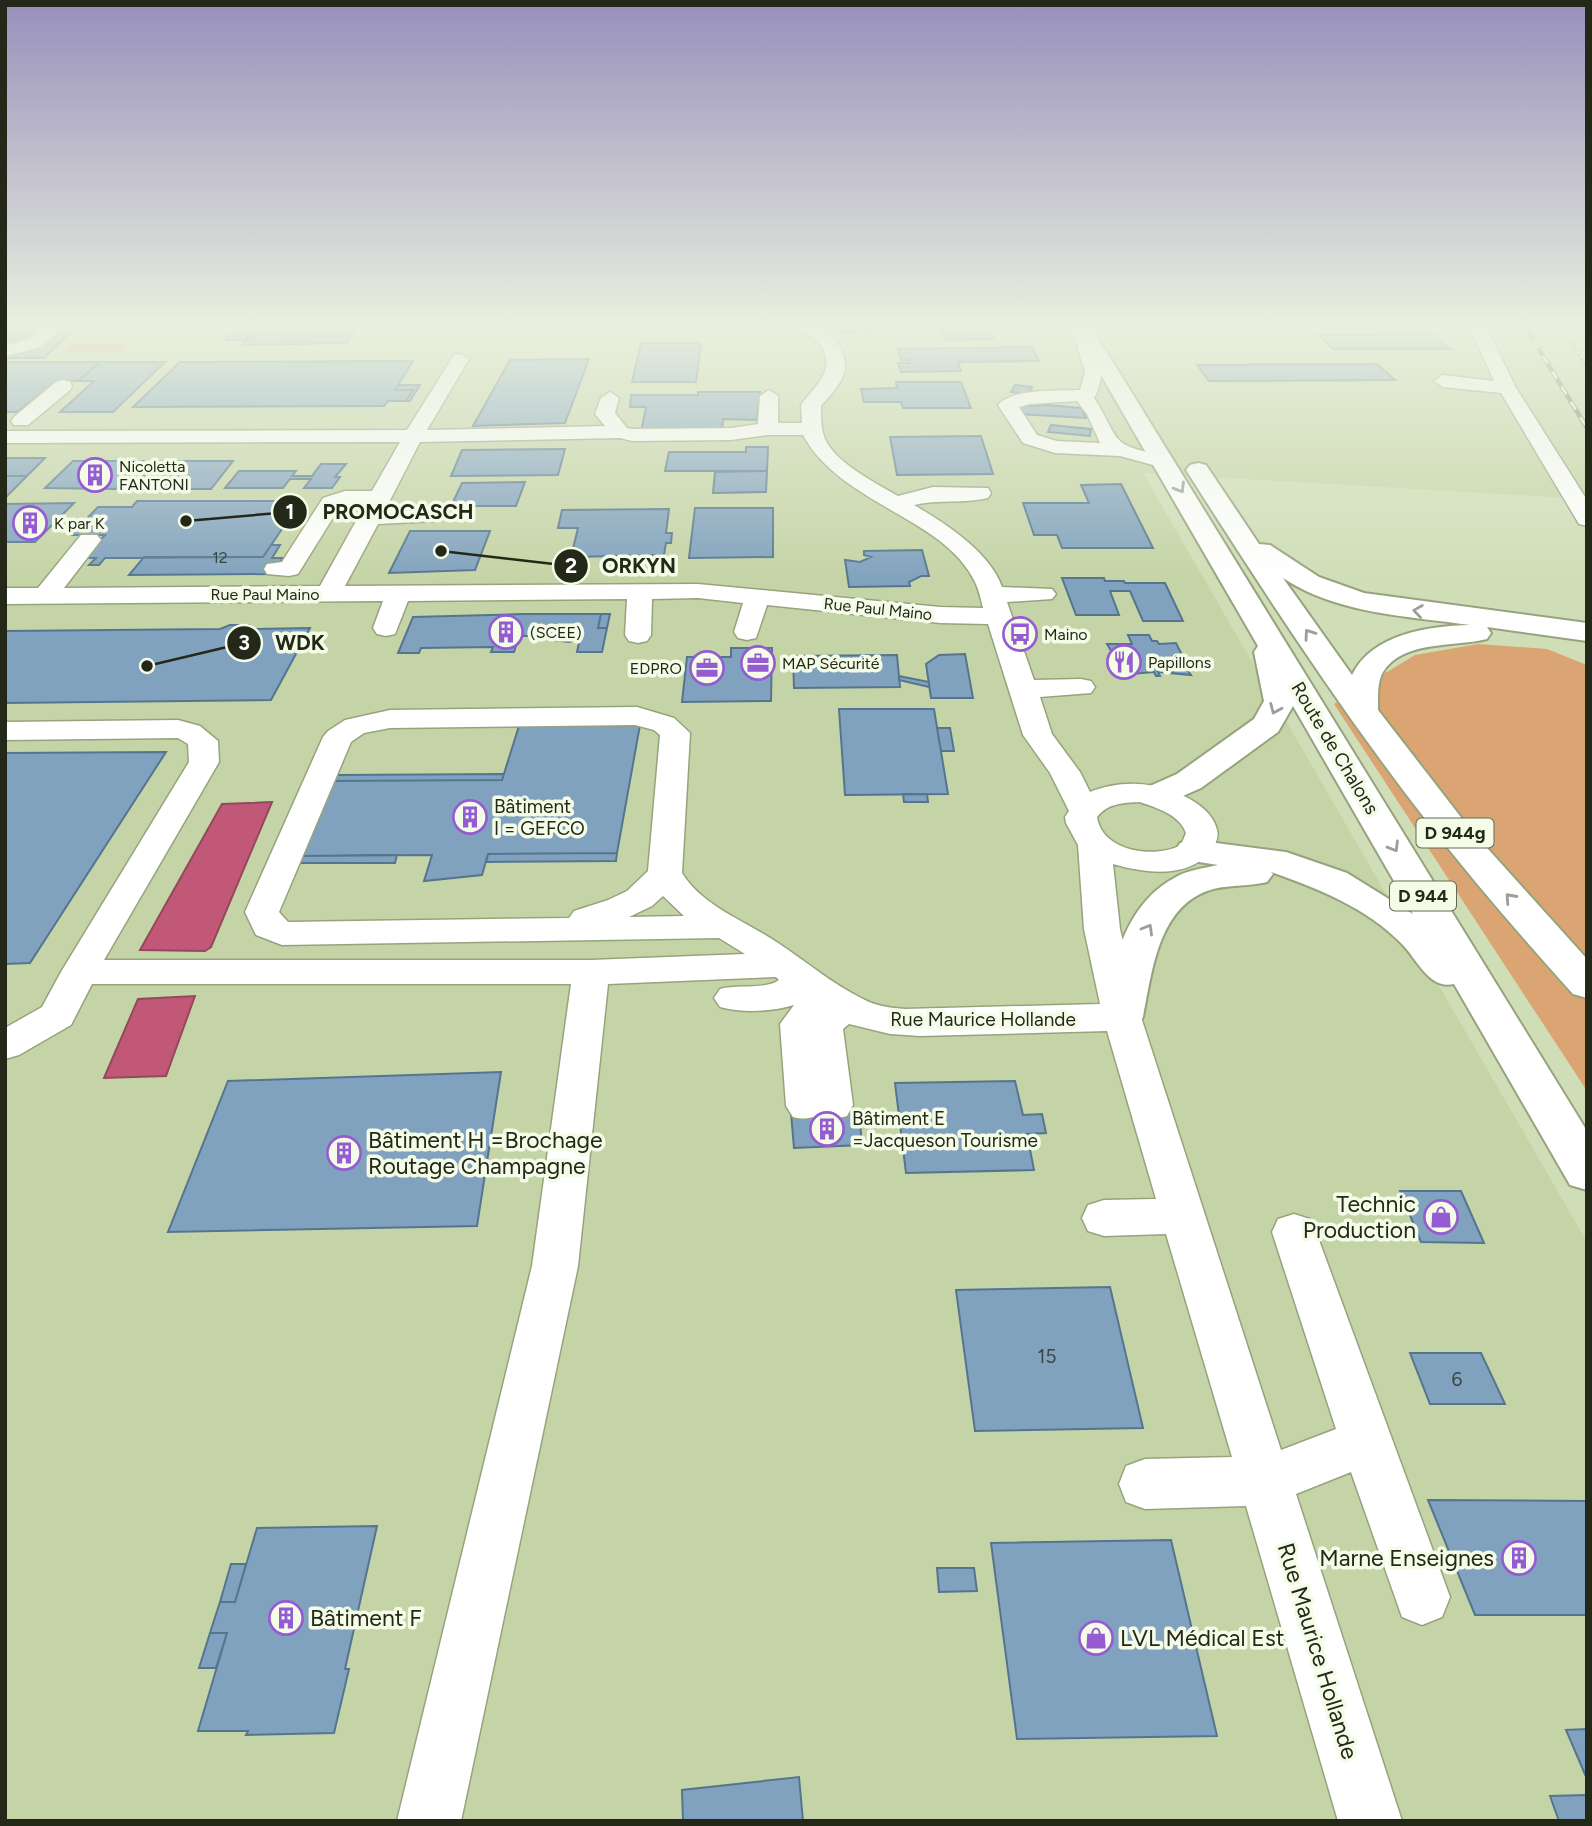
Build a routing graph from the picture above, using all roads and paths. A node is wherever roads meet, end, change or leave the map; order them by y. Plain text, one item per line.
1 (28, 410) edge
2 (438, 410) edge
3 (606, 410) edge
4 (769, 410) edge
5 (811, 410) edge
6 (1011, 410) edge
7 (1092, 410) edge
8 (1132, 410) edge
9 (1520, 410) edge
10 (254, 417) dead end
11 (306, 417) dead end
12 (13, 421) edge
13 (91, 421) dead end
14 (150, 428) junction
15 (768, 429) junction
16 (812, 429) junction
17 (415, 432) junction
18 (620, 432) junction
19 (5, 437) edge
20 (1182, 446) dead end
21 (1121, 450) junction
22 (134, 455) dead end
23 (427, 459) dead end
24 (1164, 462) junction
25 (397, 467) junction
26 (367, 475) dead end
27 (1565, 487) junction
28 (980, 493) dead end
29 (895, 503) junction
30 (375, 507) junction
31 (427, 516) dead end
32 (1587, 519) edge
33 (1587, 529) edge
34 (1244, 539) junction
35 (89, 540) dead end
36 (276, 569) dead end
37 (640, 592) junction
38 (329, 593) junction
39 (398, 593) junction
40 (1043, 594) dead end
41 (132, 595) junction
42 (5, 596) edge
43 (44, 596) junction
44 (757, 597) junction
45 (996, 606) junction
46 (114, 620) dead end
47 (1260, 620) junction
48 (1587, 621) edge
49 (386, 628) dead end
50 (747, 632) dead end
51 (1534, 632) junction
52 (1587, 632) edge
53 (638, 635) dead end
54 (1587, 642) edge
55 (1587, 655) edge
56 (1081, 688) dead end
57 (1022, 689) junction
58 (1362, 710) junction
59 (5, 732) edge
60 (1065, 772) junction
61 (1141, 795) junction
62 (1084, 810) junction
63 (1094, 844) junction
64 (1177, 856) junction
65 (665, 873) junction
66 (1378, 907) junction
67 (726, 927) junction
68 (1102, 929) junction
69 (543, 930) junction
70 (79, 972) junction
71 (591, 972) junction
72 (1587, 984) edge
73 (816, 986) junction
74 (733, 998) dead end
75 (1122, 1017) junction
76 (5, 1045) edge
77 (820, 1105) dead end
78 (1587, 1172) edge
79 (1587, 1187) edge
80 (1184, 1216) junction
81 (1104, 1217) dead end
82 (1294, 1232) dead end
83 (1366, 1441) junction
84 (1266, 1481) junction
85 (1145, 1484) dead end
86 (1422, 1597) dead end
87 (429, 1821) edge
88 (1370, 1821) edge

1 - 12 street
2 - 17 street
3 - 18 street
4 - 15 street
5 - 16 street
6 - 21 street
7 - 21 street
8 - 24 main road, Route de Chalons / D 944
9 - 27 street
10 - 14 street
11 - 17 street
12 - 13 street
14 - 17 street
14 - 19 street
14 - 22 street
15 - 16 street
15 - 18 street
16 - 29 street, Rue Maurice Hollande
17 - 18 street
17 - 25 street
20 - 34 main road, Route de Chalons
21 - 24 street
23 - 25 street
24 -> 47 main road, Route de Chalons / D 944
25 - 26 street
25 - 30 street
27 - 32 street
27 - 33 street
28 - 29 street
29 - 45 street, Rue Maurice Hollande
30 - 31 street
30 - 36 street
30 - 38 street
51 -> 34 main road
58 -> 34 main road, Route de Chalons
35 - 43 street
37 - 39 street, Rue Paul Maino
37 - 44 street, Rue Paul Maino
37 - 53 street
38 - 39 street, Rue Paul Maino
38 - 41 street, Rue Paul Maino
39 - 49 street
40 - 45 street, Rue Paul Maino
41 - 43 street, Rue Paul Maino
41 - 46 street
42 - 43 street, Rue Paul Maino
44 - 45 street, Rue Paul Maino
44 - 50 street
45 - 57 street, Rue Maurice Hollande
47 -> 61 main road
47 -> 78 main road, Route de Chalons / D 944
48 - 51 main road
51 - 52 main road
51 - 54 main road
51 - 55 main road
51 - 58 main road
56 - 57 street
57 - 60 street, Rue Maurice Hollande
72 -> 58 main road, Route de Chalons / D 944g
59 - 70 street
60 - 61 street
60 - 62 street, Rue Maurice Hollande
61 - 62 street
61 - 64 street
62 - 63 street, Rue Maurice Hollande
63 - 64 street
63 - 68 street, Rue Maurice Hollande
64 - 66 main road
64 - 68 street
65 - 67 street
65 - 69 street
65 - 69 street
75 -> 66 main road
66 - 79 main road
67 - 69 street
67 - 73 street
68 - 75 street, Rue Maurice Hollande
70 - 71 street
70 - 76 street
71 - 73 street
71 - 87 street
73 - 74 street
73 - 75 street, Rue Maurice Hollande
73 - 77 street
75 - 80 street, Rue Maurice Hollande
80 - 81 street
80 - 84 street, Rue Maurice Hollande
82 - 83 street
83 - 84 street
83 - 86 street
84 - 85 street
84 - 88 street, Rue Maurice Hollande

